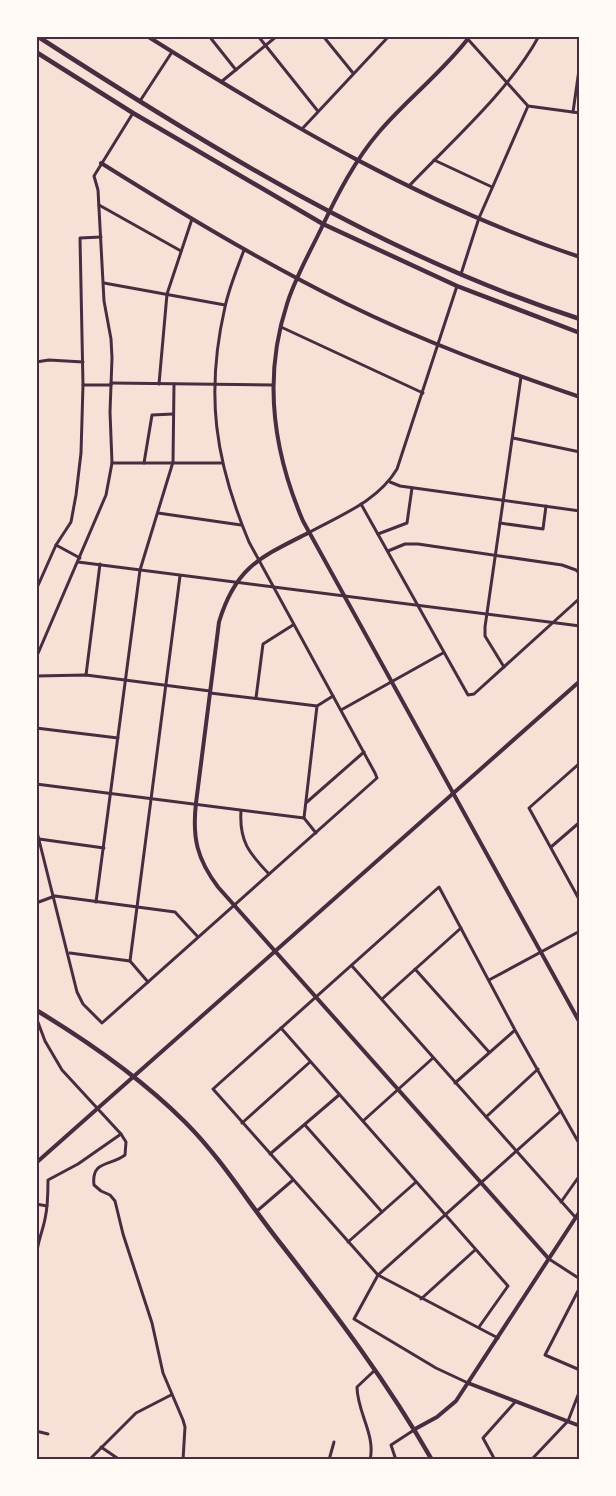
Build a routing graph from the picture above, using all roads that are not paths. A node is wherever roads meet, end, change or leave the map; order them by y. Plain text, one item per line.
1 (37, 36) edge
2 (147, 36) edge
3 (209, 36) edge
4 (258, 36) edge
5 (277, 36) edge
6 (323, 36) edge
7 (389, 36) edge
8 (539, 36) edge
9 (468, 37) edge
10 (266, 46) junction
11 (36, 52) edge
12 (172, 52) junction
13 (580, 63) edge
14 (236, 70) junction
15 (353, 73) junction
16 (220, 82) junction
17 (507, 83) junction
18 (578, 89) edge
19 (139, 102) junction
20 (528, 106) junction
21 (317, 110) junction
22 (573, 112) junction
23 (580, 112) edge
24 (133, 113) junction
25 (301, 129) junction
26 (358, 160) junction
27 (434, 160) junction
28 (101, 163) junction
29 (409, 186) junction
30 (493, 187) junction
31 (99, 205) junction
32 (329, 212) junction
33 (479, 218) junction
34 (192, 219) junction
35 (323, 224) junction
36 (101, 237) junction
37 (244, 250) junction
38 (181, 251) junction
39 (580, 257) edge
40 (461, 274) junction
41 (297, 278) junction
42 (104, 283) junction
43 (457, 286) junction
44 (167, 294) junction
45 (225, 305) junction
46 (580, 319) edge
47 (281, 327) junction
48 (580, 333) edge
49 (439, 345) junction
50 (36, 362) edge
51 (83, 362) junction
52 (521, 377) junction
53 (111, 384) junction
54 (159, 384) junction
55 (174, 384) junction
56 (83, 385) junction
57 (215, 385) junction
58 (273, 385) junction
59 (423, 393) junction
60 (580, 396) edge
61 (173, 414) junction
62 (513, 438) junction
63 (580, 452) edge
64 (173, 462) junction
65 (112, 463) junction
66 (144, 463) junction
67 (221, 464) junction
68 (390, 482) junction
69 (412, 488) junction
70 (503, 501) junction
71 (361, 504) junction
72 (546, 506) junction
73 (580, 511) edge
74 (158, 513) junction
75 (500, 523) junction
76 (241, 525) junction
77 (310, 532) junction
78 (378, 534) junction
79 (56, 545) junction
80 (388, 551) junction
81 (495, 555) junction
82 (79, 560) junction
83 (258, 561) junction
84 (100, 564) junction
85 (140, 570) junction
86 (580, 574) edge
87 (180, 575) junction
88 (236, 583) junction
89 (272, 587) junction
90 (36, 590) edge
91 (345, 596) junction
92 (580, 598) edge
93 (419, 606) junction
94 (487, 613) junction
95 (554, 622) junction
96 (294, 626) junction
97 (580, 626) edge
98 (443, 653) junction
99 (36, 658) edge
100 (504, 667) junction
101 (86, 675) junction
102 (36, 676) edge
103 (126, 680) junction
104 (392, 681) junction
105 (580, 681) edge
106 (166, 686) junction
107 (210, 692) junction
108 (333, 696) junction
109 (256, 698) junction
110 (317, 706) junction
111 (341, 710) junction
112 (36, 728) edge
113 (118, 738) junction
114 (364, 752) junction
115 (580, 763) edge
116 (36, 784) edge
117 (112, 793) junction
118 (454, 793) junction
119 (152, 798) junction
120 (196, 803) junction
121 (306, 803) junction
122 (241, 810) junction
123 (304, 818) junction
124 (580, 822) edge
125 (36, 828) edge
126 (316, 833) junction
127 (39, 839) junction
128 (104, 848) junction
129 (551, 848) junction
130 (269, 874) junction
131 (55, 896) junction
132 (580, 901) edge
133 (96, 902) junction
134 (36, 903) edge
135 (235, 906) junction
136 (137, 909) junction
137 (461, 928) junction
138 (580, 931) edge
139 (198, 938) junction
140 (275, 951) junction
141 (69, 953) junction
142 (541, 953) junction
143 (130, 961) junction
144 (351, 965) junction
145 (415, 969) junction
146 (489, 980) junction
147 (148, 982) junction
148 (316, 997) junction
149 (382, 999) junction
150 (36, 1010) edge
151 (36, 1017) edge
152 (580, 1023) edge
153 (281, 1028) junction
154 (515, 1030) junction
155 (489, 1052) junction
156 (433, 1058) junction
157 (310, 1062) junction
158 (538, 1069) junction
159 (134, 1077) junction
160 (455, 1083) junction
161 (398, 1089) junction
162 (339, 1095) junction
163 (561, 1111) junction
164 (486, 1117) junction
165 (363, 1121) junction
166 (242, 1123) junction
167 (305, 1125) junction
168 (121, 1134) junction
169 (580, 1145) edge
170 (517, 1152) junction
171 (270, 1154) junction
172 (36, 1163) edge
173 (580, 1175) edge
174 (293, 1180) junction
175 (416, 1182) junction
176 (481, 1185) junction
177 (561, 1202) junction
178 (36, 1204) edge
179 (47, 1206) junction
180 (257, 1211) junction
181 (580, 1211) edge
182 (382, 1212) junction
183 (446, 1215) junction
184 (576, 1218) junction
185 (348, 1242) junction
186 (476, 1250) junction
187 (549, 1259) junction
188 (36, 1261) edge
189 (378, 1275) junction
190 (580, 1279) edge
191 (580, 1287) edge
192 (421, 1299) junction
193 (479, 1328) junction
194 (498, 1338) junction
195 (375, 1370) junction
196 (580, 1370) edge
197 (468, 1383) junction
198 (580, 1390) edge
199 (171, 1395) junction
200 (516, 1401) junction
201 (568, 1421) junction
202 (580, 1426) edge
203 (415, 1430) junction
204 (36, 1431) edge
205 (48, 1434) dead end
206 (334, 1442) dead end
207 (102, 1448) junction
208 (89, 1460) edge
209 (120, 1460) edge
210 (183, 1460) edge
211 (329, 1460) edge
212 (370, 1460) edge
213 (396, 1460) edge
214 (432, 1460) edge
215 (495, 1460) edge
216 (538, 1460) edge

1 - 19 main road
2 - 12 street
3 - 14 street
4 - 10 street
5 - 10 street
6 - 15 street
7 - 15 street
8 - 17 street
9 - 17 street
9 - 26 street
10 - 14 street
10 - 21 street
11 - 24 main road
12 - 16 street
12 - 19 street
13 - 18 street
14 - 16 street
15 - 21 street
16 - 25 street
17 - 20 street
17 - 27 street
18 - 22 street
19 - 32 main road
20 - 22 street
20 - 30 street
21 - 25 street
22 - 23 street
24 - 28 street
24 - 35 main road
25 - 26 street
26 - 29 street
26 - 32 street
27 - 29 street
27 - 30 street
28 - 31 street
28 - 34 street
29 - 33 street
30 - 33 street
31 - 36 street
31 - 38 street
32 - 35 street
32 - 40 main road
33 - 39 street
33 - 40 street
34 - 37 street
34 - 38 street
35 - 41 street
35 - 43 main road
36 - 42 street
36 - 51 street
37 - 41 street
37 - 45 street
38 - 44 street
40 - 46 main road
41 - 47 street
41 - 49 street
42 - 44 street
42 - 53 street
43 - 48 main road
43 - 49 street
44 - 45 street
44 - 54 street
45 - 57 street
47 - 58 street
47 - 59 street
49 - 52 street
49 - 59 street
50 - 51 street
51 - 56 street
52 - 60 street
52 - 62 street
53 - 54 street
53 - 56 street
53 - 65 street
54 - 55 street
55 - 57 street
55 - 61 street
56 - 79 street
57 - 58 street
57 - 67 street
58 - 77 street
59 - 68 street
61 - 64 street
61 - 66 street
62 - 63 street
62 - 70 street
64 - 66 street
64 - 67 street
64 - 74 street
65 - 66 street
65 - 82 street
67 - 76 street
68 - 69 street
68 - 71 street
69 - 70 street
69 - 78 street
70 - 72 street
70 - 75 street
71 - 77 street
71 - 78 street
72 - 73 street
72 - 75 street
74 - 76 street
74 - 85 street
75 - 81 street
76 - 83 street
77 - 83 street
77 - 91 street
78 - 80 street
79 - 82 street
79 - 90 street
80 - 81 street
80 - 93 street
81 - 86 street
81 - 94 street
82 - 84 street
82 - 99 street
83 - 88 street
83 - 89 street
84 - 85 street
84 - 101 street
85 - 87 street
85 - 103 street
87 - 88 street
87 - 106 street
88 - 89 street
88 - 107 street
89 - 91 street
89 - 96 street
91 - 93 street
91 - 104 street
92 - 95 street
93 - 94 street
93 - 98 street
94 - 95 street
94 - 100 street
95 - 97 street
95 - 100 street
96 - 108 street
96 - 109 street
98 - 100 street
98 - 104 street
101 - 102 street
101 - 103 street
103 - 106 street
103 - 113 street
104 - 111 street
104 - 118 street
105 - 118 street
106 - 107 street
106 - 119 street
107 - 109 street
107 - 120 street
108 - 110 street
108 - 111 street
109 - 110 street
110 - 121 street
111 - 114 street
112 - 113 street
113 - 117 street
114 - 121 street
114 - 126 street
115 - 129 street
116 - 117 street
117 - 119 street
117 - 128 street
118 - 140 street
118 - 142 street
119 - 120 street
119 - 136 street
120 - 122 street
120 - 135 street
121 - 123 street
122 - 123 street
122 - 130 street
123 - 126 street
124 - 129 street
125 - 127 street
126 - 130 street
127 - 128 street
127 - 131 street
128 - 133 street
129 - 132 street
130 - 135 street
131 - 133 street
131 - 134 street
131 - 141 street
133 - 136 street
135 - 139 street
135 - 140 street
136 - 139 street
136 - 143 street
137 - 144 street
137 - 145 street
137 - 146 street
138 - 142 street
139 - 147 street
140 - 148 street
140 - 159 street
141 - 143 street
141 - 147 street
142 - 146 street
142 - 152 street
143 - 147 street
144 - 148 street
144 - 149 street
145 - 149 street
145 - 155 street
146 - 154 street
148 - 153 street
148 - 161 street
149 - 156 street
150 - 159 main road
151 - 168 street
153 - 157 street
153 - 166 street
154 - 155 street
154 - 158 street
155 - 160 street
156 - 160 street
156 - 161 street
157 - 162 street
157 - 166 street
158 - 163 street
158 - 164 street
159 - 172 street
159 - 180 main road
160 - 164 street
161 - 165 street
161 - 176 street
162 - 165 street
162 - 167 street
163 - 169 street
163 - 170 street
164 - 170 street
165 - 175 street
166 - 171 street
167 - 171 street
167 - 182 street
168 - 179 street
168 - 199 street
170 - 176 street
170 - 177 street
171 - 174 street
173 - 177 street
174 - 180 street
174 - 185 street
175 - 182 street
175 - 183 street
176 - 183 street
176 - 187 street
177 - 184 street
178 - 179 street
179 - 188 street
180 - 195 main road
181 - 184 street
182 - 185 street
183 - 186 street
183 - 189 street
184 - 187 street
185 - 189 street
186 - 192 street
186 - 193 street
187 - 190 street
187 - 194 street
189 - 192 street
189 - 197 street
191 - 196 street
192 - 193 street
193 - 194 street
194 - 197 street
195 - 203 main road
195 - 212 street
197 - 200 street
197 - 203 street
198 - 201 street
199 - 207 street
199 - 210 street
200 - 201 street
200 - 215 street
201 - 202 street
201 - 216 street
203 - 213 street
203 - 214 main road
204 - 205 street
206 - 211 street
207 - 208 street
207 - 209 street

